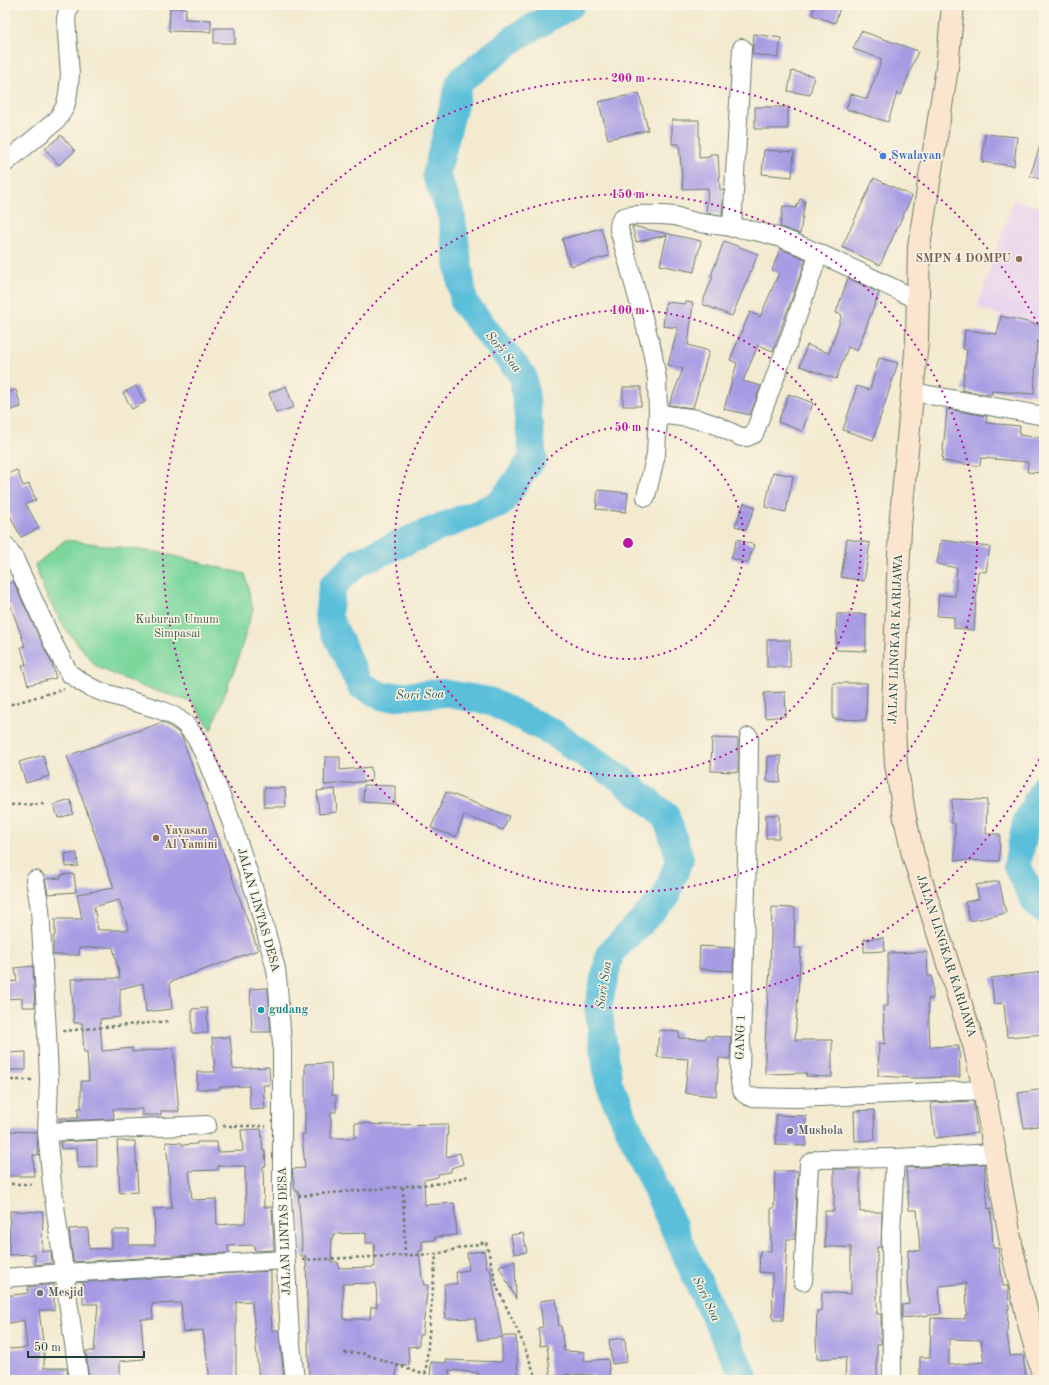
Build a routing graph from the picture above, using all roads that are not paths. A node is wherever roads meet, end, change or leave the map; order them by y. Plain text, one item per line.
1 (68, 5) edge
2 (953, 5) edge
3 (742, 48) dead end
4 (5, 163) edge
5 (732, 228) junction
6 (819, 253) junction
7 (918, 300) junction
8 (913, 392) junction
9 (658, 414) junction
10 (1044, 416) edge
11 (646, 497) dead end
12 (8, 556) edge
13 (749, 737) dead end
14 (35, 880) dead end
15 (984, 1090) junction
16 (207, 1125) road end
17 (47, 1132) junction
18 (995, 1153) junction
19 (895, 1158) junction
20 (285, 1260) junction
21 (64, 1273) junction
22 (5, 1278) edge
23 (803, 1281) dead end
24 (1044, 1378) edge
25 (79, 1380) edge
26 (295, 1380) edge
27 (892, 1380) edge

1 - 4 street
2 - 7 main road, JALAN LINGKAR KARIJAWA
3 - 5 street
5 - 6 street
5 - 9 street
6 - 7 street
6 - 9 street
7 - 8 main road, JALAN LINGKAR KARIJAWA
8 - 10 street
8 - 15 main road, JALAN LINGKAR KARIJAWA
9 - 11 street
12 - 20 street, JALAN LINTAS DESA
13 - 15 street, GANG 1
14 - 17 street
15 - 18 main road, JALAN LINGKAR KARIJAWA
16 - 17 street
17 - 21 street
18 - 19 street
18 - 24 main road, JALAN LINGKAR KARIJAWA
19 - 23 street
19 - 27 street
20 - 21 street
20 - 26 street, JALAN LINTAS DESA
21 - 22 street
21 - 25 street

